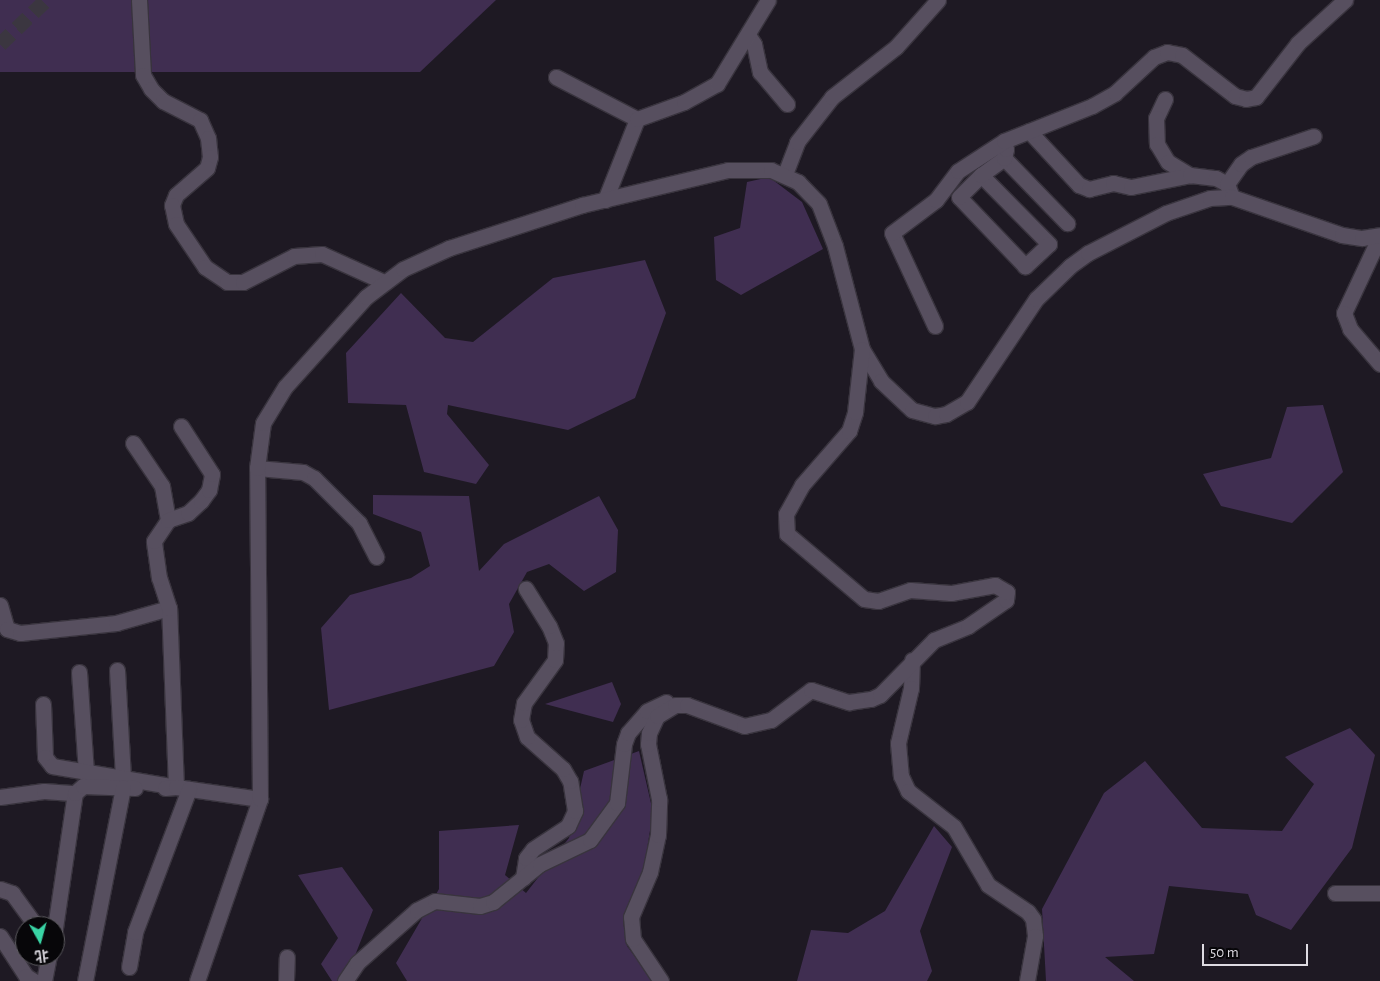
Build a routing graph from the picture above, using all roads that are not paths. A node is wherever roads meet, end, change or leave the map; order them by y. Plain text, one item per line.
1 (139, 0) edge
2 (768, 0) edge
3 (938, 0) edge
4 (1345, 0) edge
5 (748, 35) junction
6 (556, 77) dead end
7 (1165, 99) dead end
8 (787, 104) dead end
9 (637, 119) junction
10 (1029, 130) junction
11 (1314, 136) dead end
12 (1004, 140) junction
13 (1004, 158) junction
14 (786, 174) junction
15 (981, 175) junction
16 (1190, 176) junction
17 (1230, 190) junction
18 (605, 200) junction
19 (1067, 223) dead end
20 (1380, 235) edge
21 (384, 282) junction
22 (935, 326) dead end
23 (862, 349) junction
24 (1380, 364) edge
25 (181, 426) dead end
26 (133, 443) dead end
27 (257, 468) junction
28 (168, 520) junction
29 (376, 557) dead end
30 (526, 589) dead end
31 (0, 605) edge
32 (169, 608) junction
33 (912, 659) junction
34 (117, 670) dead end
35 (80, 672) dead end
36 (43, 704) dead end
37 (675, 705) junction
38 (86, 772) junction
39 (123, 783) junction
40 (182, 788) junction
41 (75, 793) junction
42 (0, 797) edge
43 (260, 800) junction
44 (523, 878) junction
45 (0, 889) edge
46 (1335, 893) dead end
47 (1380, 894) edge
48 (29, 916) edge
49 (57, 916) edge
50 (0, 936) edge
51 (287, 957) dead end
52 (47, 966) edge
53 (129, 967) dead end
54 (34, 981) edge
55 (44, 981) edge
56 (84, 981) edge
57 (197, 981) edge
58 (286, 981) edge
59 (345, 981) edge
60 (661, 981) edge
61 (1027, 981) edge

1 - 21 street
2 - 5 street
3 - 14 street
4 - 10 street
5 - 8 street
5 - 9 street
6 - 9 street
7 - 16 street
9 - 18 street
10 - 12 street
10 - 16 street
11 - 17 street
12 - 13 street
12 - 22 street
13 - 15 street
13 - 19 street
14 - 18 street
14 - 23 street
15 - 15 street
16 - 17 street
17 - 20 street
17 - 23 street
18 - 21 street
20 - 24 street
21 - 27 street
23 - 33 street
25 - 28 street
26 - 28 street
27 - 29 street
27 - 43 street
28 - 32 street
30 - 44 street
31 - 32 street
32 - 40 street
33 - 37 street
33 - 61 street
34 - 39 street
35 - 38 street
36 - 38 street
37 - 44 street
37 - 60 street
38 - 39 street
39 - 40 street
39 - 41 street
39 - 56 street
40 - 43 street
40 - 53 street
41 - 42 street
41 - 49 street
43 - 57 street
44 - 59 street
45 - 48 street
46 - 47 street
50 - 54 street
51 - 58 street
52 - 55 street

